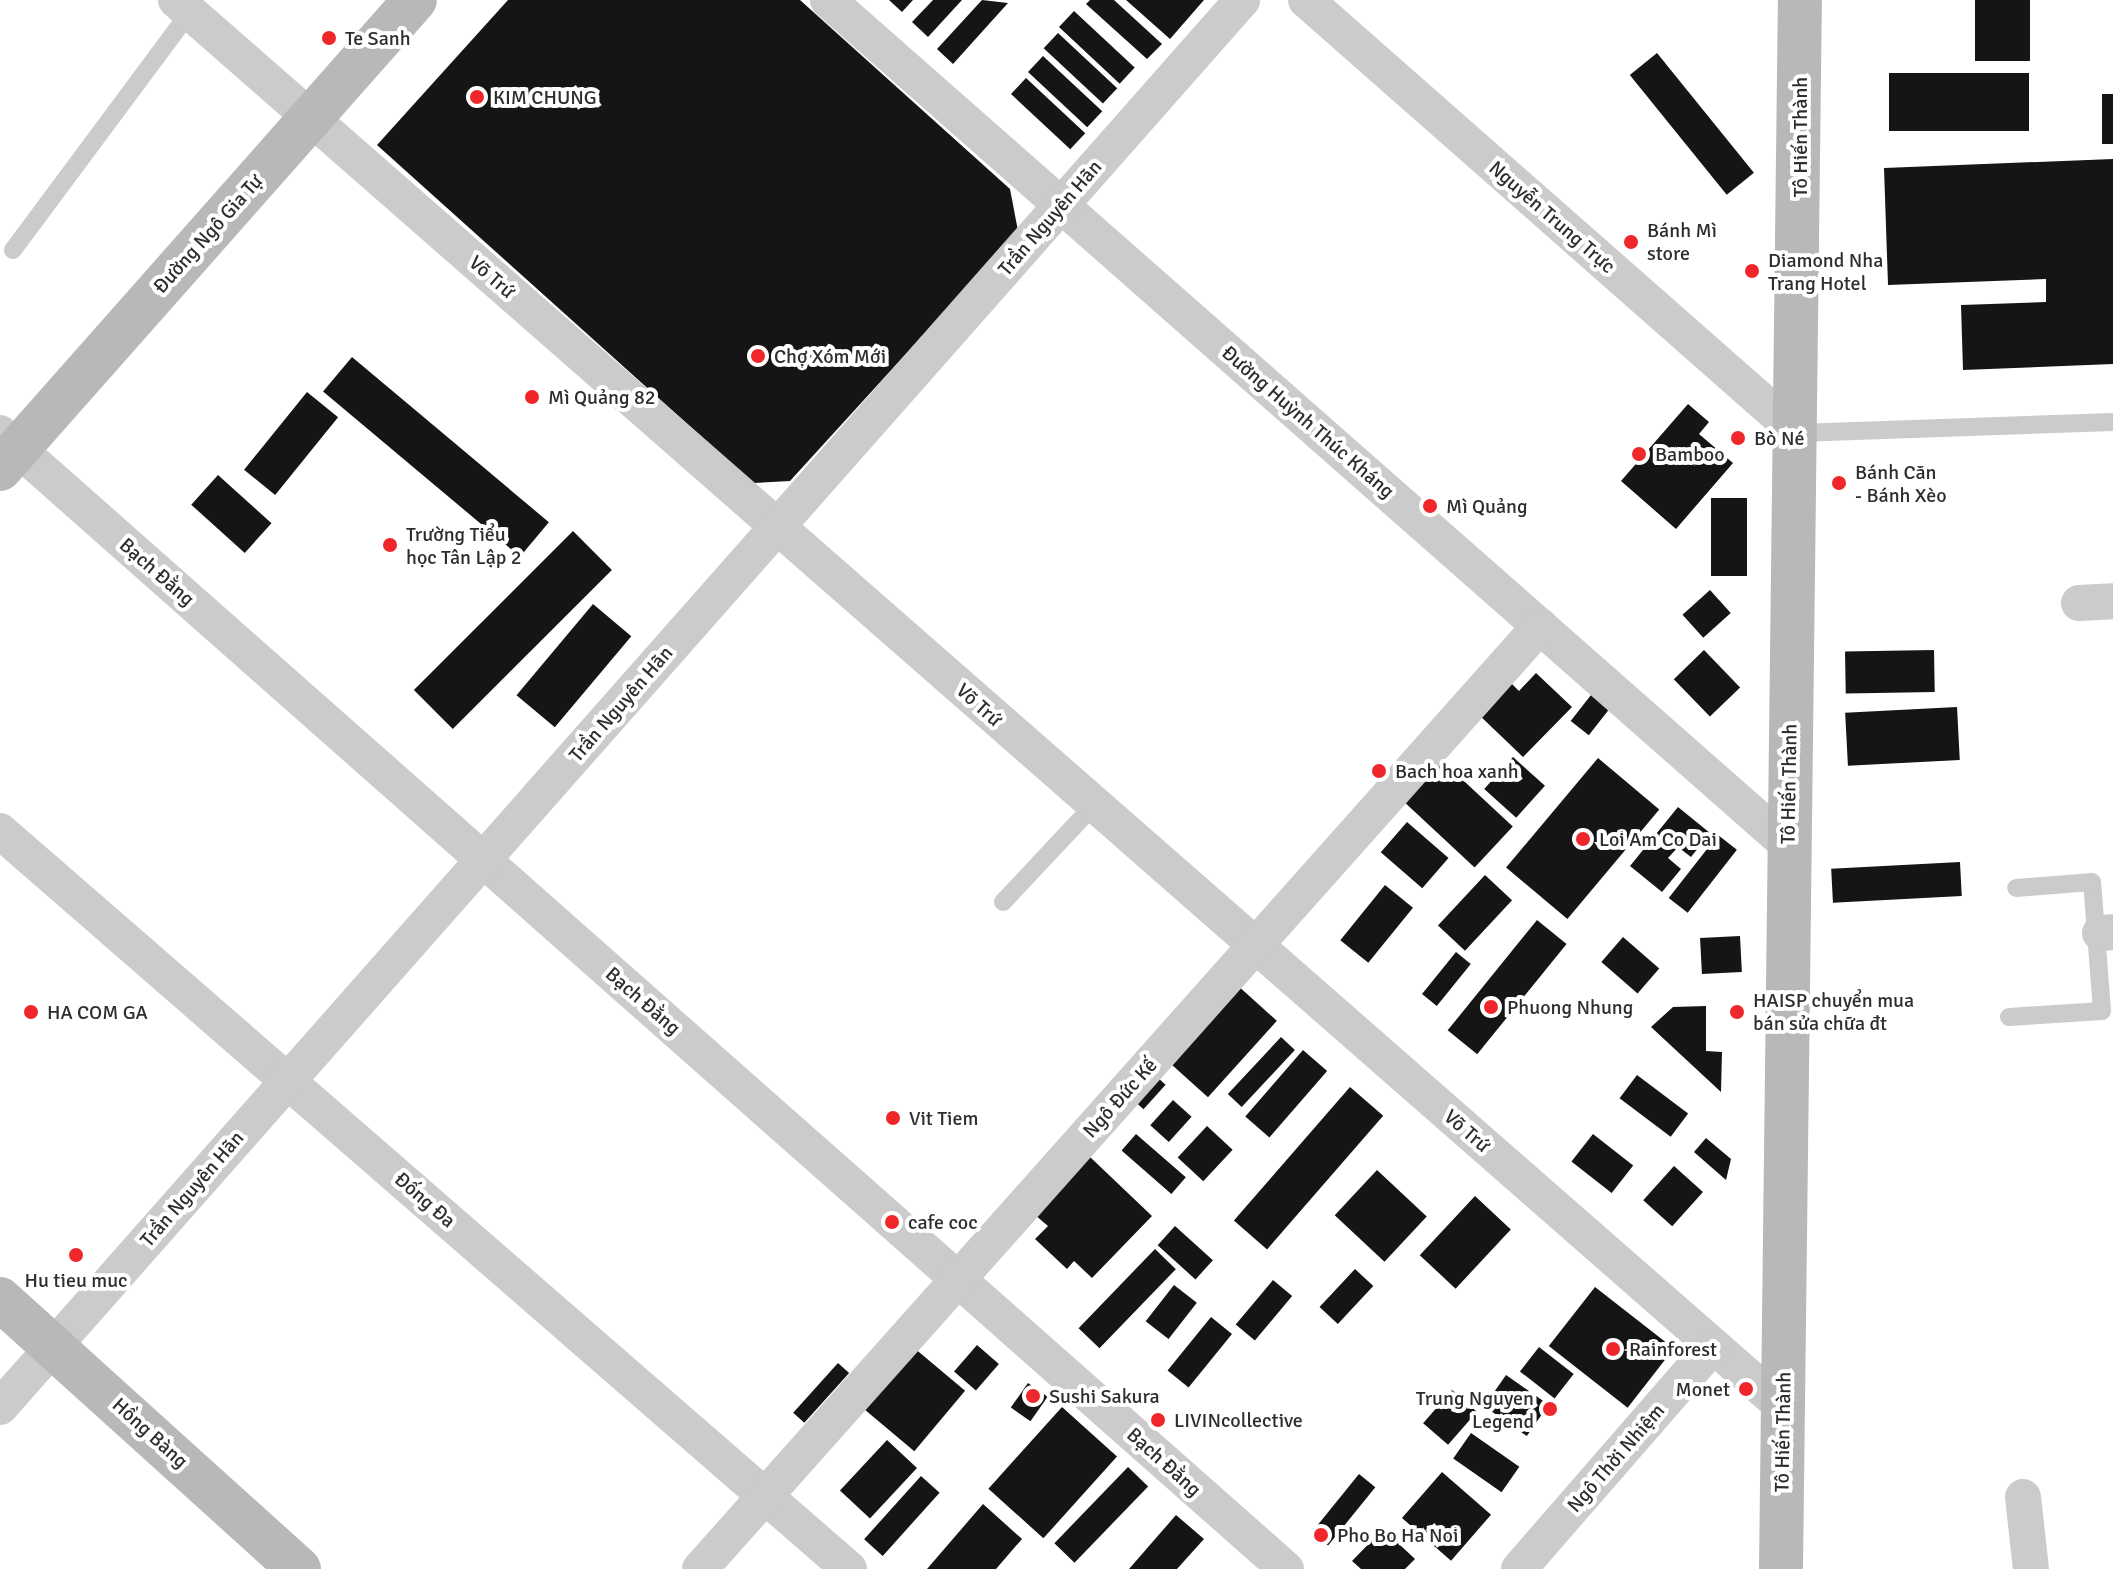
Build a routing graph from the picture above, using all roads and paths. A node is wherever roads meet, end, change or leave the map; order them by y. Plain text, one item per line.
1 (415, 0) edge
2 (828, 0) edge
3 (1242, 0) edge
4 (1306, 0) edge
5 (1800, 0) edge
6 (189, 4) edge
7 (311, 118) junction
8 (1061, 205) junction
9 (13, 250) dead end
10 (2113, 422) edge
11 (1798, 433) junction
12 (6, 450) edge
13 (777, 526) junction
14 (1540, 626) junction
15 (1093, 806) junction
16 (0, 831) edge
17 (1788, 845) junction
18 (483, 860) junction
19 (2016, 888) dead end
20 (1003, 902) dead end
21 (2106, 933) edge
22 (1255, 945) junction
23 (2009, 1017) dead end
24 (288, 1081) junction
25 (958, 1279) junction
26 (0, 1299) edge
27 (54, 1346) junction
28 (1713, 1346) junction
29 (0, 1407) edge
30 (1783, 1407) junction
31 (765, 1496) junction
32 (2023, 1497) dead end
33 (299, 1569) edge
34 (700, 1569) edge
35 (849, 1569) edge
36 (1286, 1569) edge
37 (1519, 1569) edge
38 (1781, 1569) edge
39 (2031, 1569) edge

1 - 7 street, Đường Ngô Gia Tự
2 - 8 street, Đường Huỳnh Thúc Kháng
3 - 8 street, Trần Nguyên Hãn
4 - 11 street, Nguyễn Trung Trực
5 - 11 street, Tô Hiến Thành
6 - 7 street, Võ Trứ
6 - 9 lane
7 - 12 street, Đường Ngô Gia Tự
7 - 13 street, Võ Trứ
8 - 13 street, Trần Nguyên Hãn
8 - 14 street, Đường Huỳnh Thúc Kháng
10 - 11 lane
11 - 17 street, Tô Hiến Thành
12 - 18 street, Bạch Đằng
13 - 15 street, Võ Trứ
13 - 18 street, Trần Nguyên Hãn
14 - 17 street, Đường Huỳnh Thúc Kháng
14 - 22 street, Ngô Đức Kế
15 - 20 lane
15 - 22 street, Võ Trứ
16 - 24 street, Đống Đa
17 - 30 street, Tô Hiến Thành
18 - 24 street, Trần Nguyên Hãn
18 - 25 street, Bạch Đằng
19 - 21 lane
21 - 23 lane
22 - 25 street, Ngô Đức Kế
22 - 28 street, Võ Trứ
24 - 27 street, Trần Nguyên Hãn
24 - 31 street, Đống Đa
25 - 31 street, Ngô Đức Kế
25 - 36 street, Bạch Đằng
26 - 27 street, Hồng Bàng
27 - 29 street, Trần Nguyên Hãn
27 - 33 street, Hồng Bàng
28 - 30 street, Võ Trứ
28 - 37 street, Ngô Thời Nhiệm
30 - 38 street, Tô Hiến Thành
31 - 34 street, Ngô Đức Kế
31 - 35 street, Đống Đa
32 - 39 street

